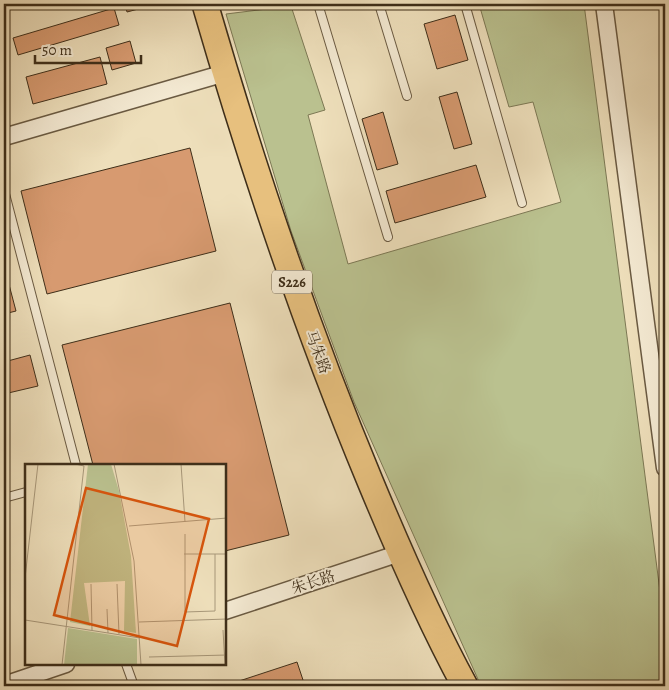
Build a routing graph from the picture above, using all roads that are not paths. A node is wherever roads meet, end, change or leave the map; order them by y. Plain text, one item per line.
1 (205, 4) edge
2 (318, 4) edge
3 (379, 4) edge
4 (465, 4) edge
5 (604, 4) edge
6 (225, 73) junction
7 (407, 96) dead end
8 (4, 137) edge
9 (4, 190) edge
10 (522, 203) dead end
11 (388, 237) dead end
12 (76, 464) edge
13 (665, 468) edge
14 (25, 492) edge
15 (4, 498) edge
16 (400, 553) junction
17 (226, 611) edge
18 (63, 665) edge
19 (126, 665) edge
20 (4, 685) edge
21 (134, 686) edge
22 (466, 686) edge

1 - 6 main road, 马朱路 / S226
2 - 11 lane
3 - 7 lane
4 - 10 lane
5 - 13 street
6 - 8 street
6 - 16 main road, 马朱路 / S226
9 - 12 lane
14 - 15 lane
16 - 17 street, 朱长路
16 - 22 main road, 马朱路 / S226
18 - 20 street
19 - 21 lane

